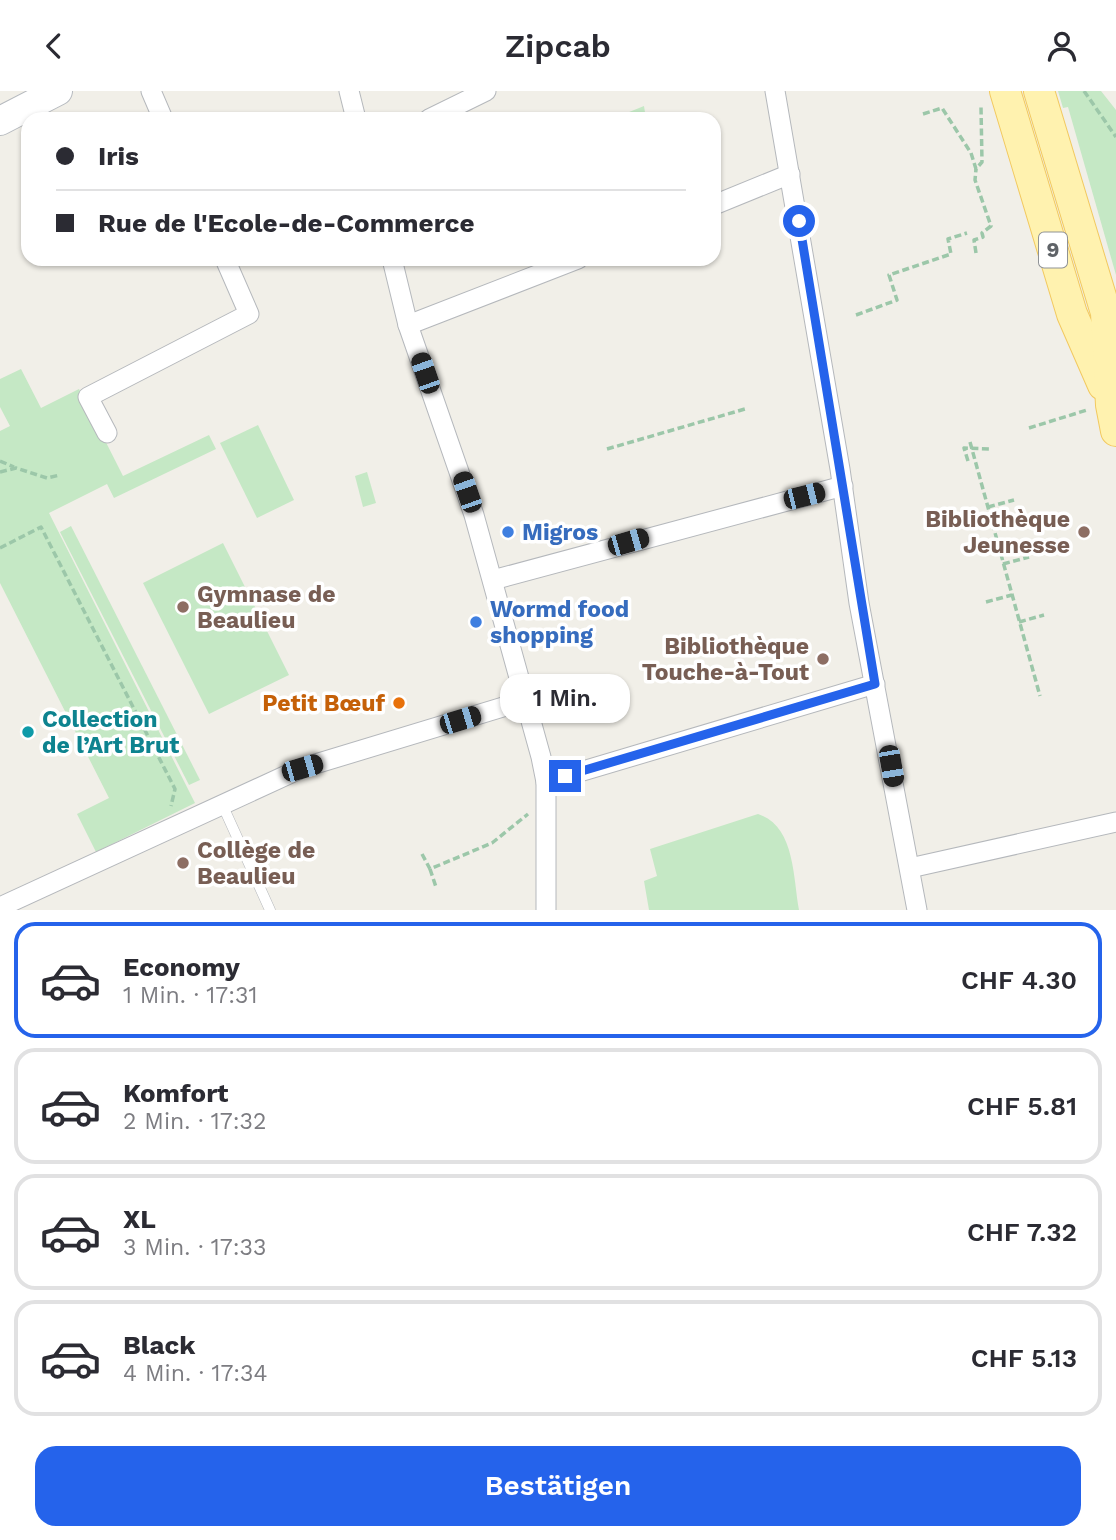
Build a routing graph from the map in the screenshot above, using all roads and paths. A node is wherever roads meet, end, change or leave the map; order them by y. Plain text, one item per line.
1 (58, 91) edge
2 (151, 91) edge
3 (349, 91) edge
4 (486, 91) edge
5 (775, 91) edge
6 (1005, 91) edge
7 (1024, 91) edge
8 (1039, 91) edge
9 (1084, 91) edge
10 (981, 107) dead end
11 (160, 112) edge
12 (354, 112) edge
13 (443, 112) edge
14 (923, 114) dead end
15 (0, 121) edge
16 (1116, 137) edge
17 (976, 169) junction
18 (790, 174) junction
19 (721, 202) edge
20 (967, 233) dead end
21 (976, 253) dead end
22 (228, 266) edge
23 (394, 266) edge
24 (560, 266) edge
25 (856, 315) dead end
26 (408, 325) junction
27 (745, 409) dead end
28 (1105, 415) edge
29 (1029, 428) dead end
30 (107, 433) dead end
31 (970, 442) dead end
32 (607, 449) dead end
33 (971, 449) junction
34 (992, 449) dead end
35 (0, 461) edge
36 (968, 461) dead end
37 (16, 468) junction
38 (0, 472) edge
39 (60, 475) dead end
40 (843, 486) junction
41 (1014, 500) dead end
42 (988, 507) junction
43 (0, 548) edge
44 (1029, 557) dead end
45 (1003, 564) junction
46 (493, 580) junction
47 (1012, 595) junction
48 (986, 602) dead end
49 (1044, 615) dead end
50 (1019, 622) junction
51 (875, 684) junction
52 (1040, 696) dead end
53 (526, 700) junction
54 (546, 782) junction
55 (222, 804) junction
56 (170, 811) dead end
57 (532, 811) dead end
58 (1116, 822) edge
59 (422, 853) dead end
60 (910, 868) junction
61 (430, 869) junction
62 (436, 887) dead end
63 (0, 907) edge
64 (270, 910) edge
65 (546, 910) edge
66 (917, 910) edge

1 - 15 main road
2 - 11 street
3 - 12 street
4 - 13 street
5 - 18 street
6 - 28 main road, 9
7 - 28 main road, 9
8 - 28 main road, 9
9 - 16 path
10 - 17 path
14 - 17 path
17 - 21 path
18 - 19 street
18 - 40 street
20 - 25 path
22 - 30 street
23 - 26 street
24 - 26 street
26 - 46 street
27 - 32 path
28 - 29 path
31 - 33 path
33 - 34 path
33 - 36 path
33 - 42 path
35 - 37 path
37 - 38 path
37 - 39 path
40 - 46 street
40 - 51 street
41 - 42 path
42 - 45 path
43 - 56 path
44 - 45 path
45 - 47 path
46 - 53 street
47 - 48 path
47 - 50 path
49 - 50 path
50 - 52 path
51 - 54 street
51 - 60 street
53 - 54 street
53 - 55 street
54 - 65 street
55 - 63 street
55 - 64 lane
57 - 61 path
58 - 60 street
59 - 61 path
60 - 66 street
61 - 62 path

